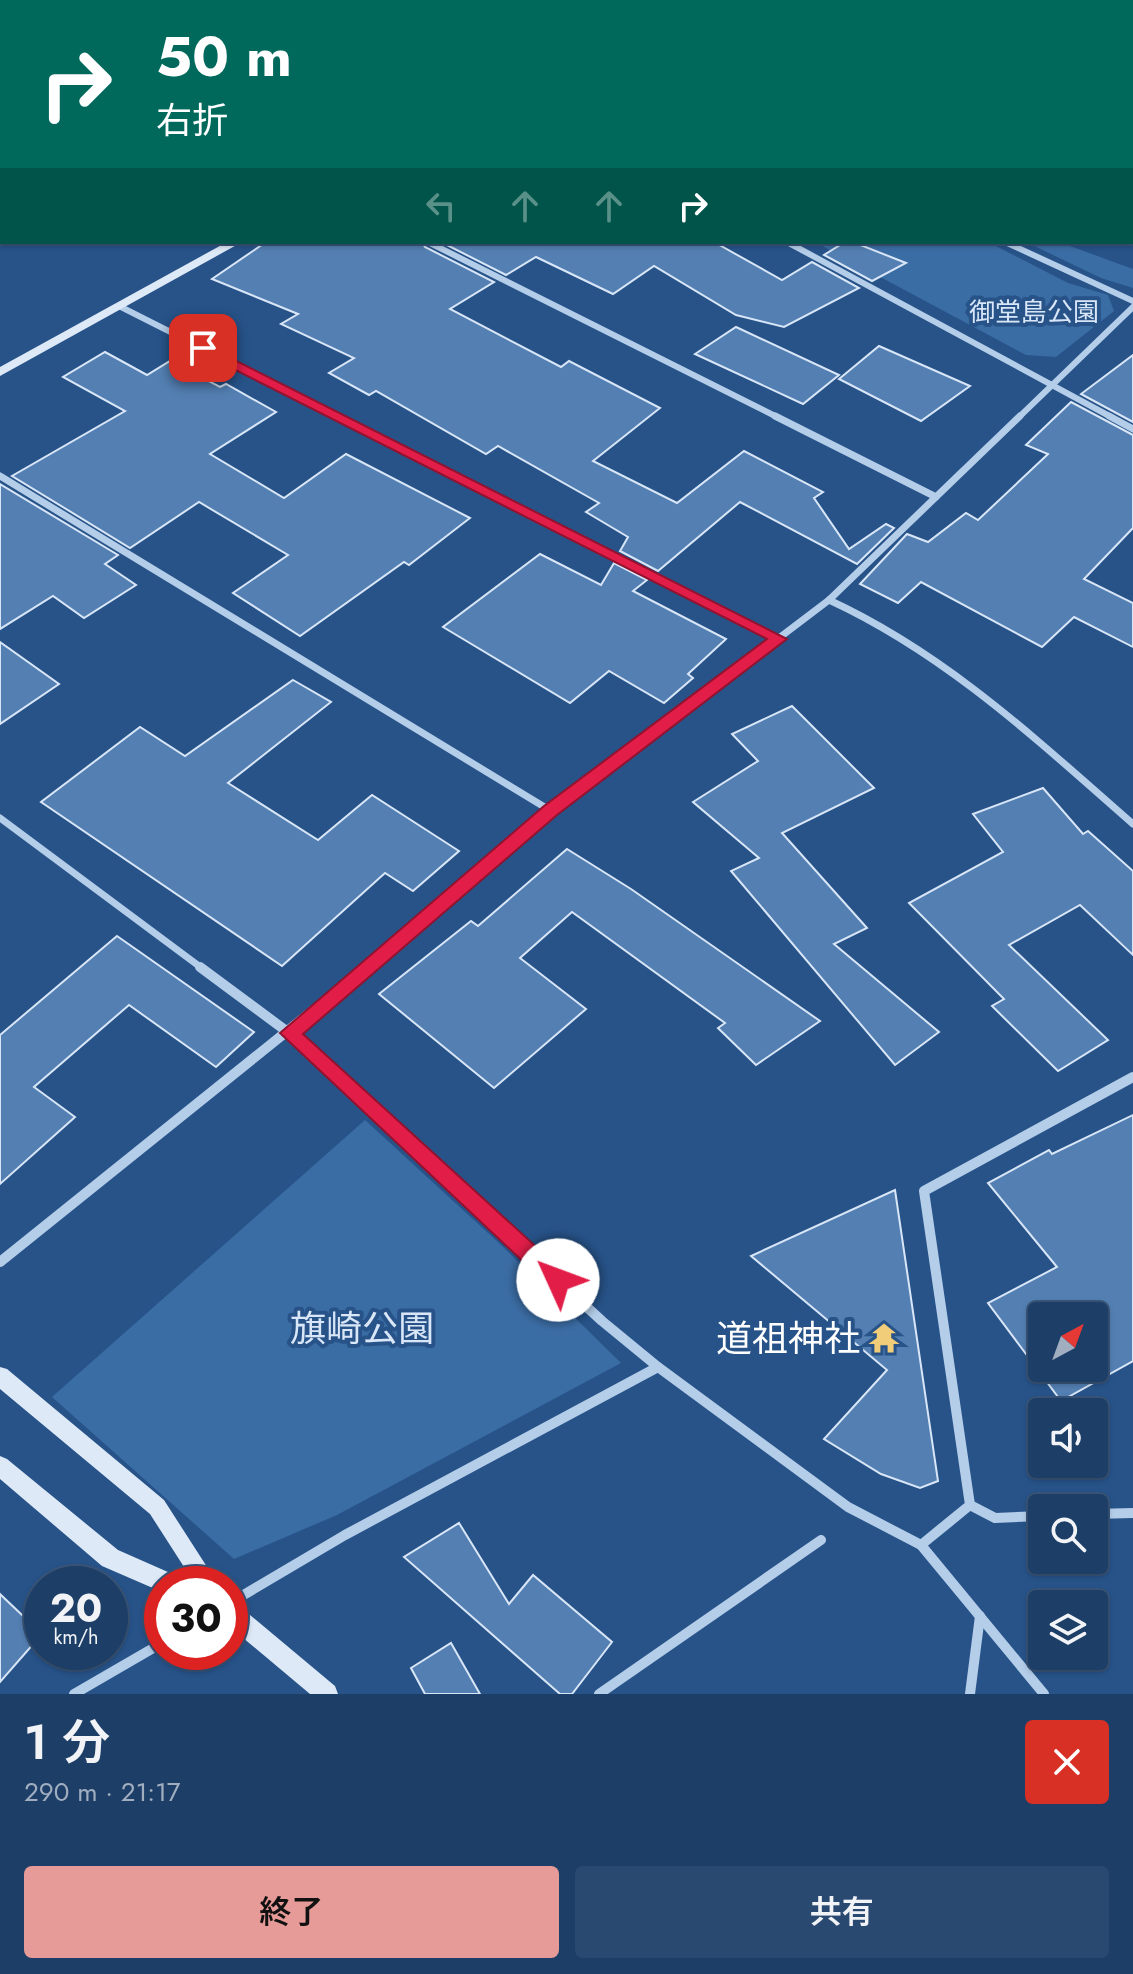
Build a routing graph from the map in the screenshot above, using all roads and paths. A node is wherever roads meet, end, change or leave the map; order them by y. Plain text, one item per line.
1 (232, 244) edge
2 (432, 244) edge
3 (791, 244) edge
4 (1009, 244) edge
5 (1133, 301) edge
6 (121, 307) junction
7 (1133, 307) edge
8 (0, 372) edge
9 (1053, 387) junction
10 (1133, 429) edge
11 (0, 476) edge
12 (936, 497) junction
13 (829, 600) junction
14 (779, 639) junction
15 (551, 811) junction
16 (0, 818) edge
17 (1133, 824) edge
18 (289, 1033) junction
19 (1133, 1077) edge
20 (0, 1262) edge
21 (658, 1367) junction
22 (0, 1376) edge
23 (0, 1466) edge
24 (970, 1505) junction
25 (1133, 1513) edge
26 (1108, 1514) edge
27 (1028, 1517) edge
28 (821, 1540) dead end
29 (921, 1545) junction
30 (195, 1566) edge
31 (144, 1573) edge
32 (248, 1592) edge
33 (980, 1616) junction
34 (248, 1628) edge
35 (144, 1653) edge
36 (74, 1694) edge
37 (327, 1694) edge
38 (599, 1694) edge
39 (970, 1694) edge
40 (1044, 1694) edge

1 - 6 street
2 - 12 street
3 - 9 street
4 - 5 street
6 - 8 street
6 - 14 street
7 - 9 street
9 - 10 street
9 - 12 street
11 - 15 street
12 - 13 street
13 - 14 street
13 - 17 street
14 - 15 street
15 - 18 street
16 - 18 street
18 - 20 street
18 - 21 street
19 - 24 street
21 - 29 street
21 - 32 street
22 - 30 street
23 - 31 street
24 - 27 street
24 - 29 street
25 - 26 street
28 - 38 street
29 - 33 street
33 - 39 street
33 - 40 street
34 - 37 street
35 - 36 street

